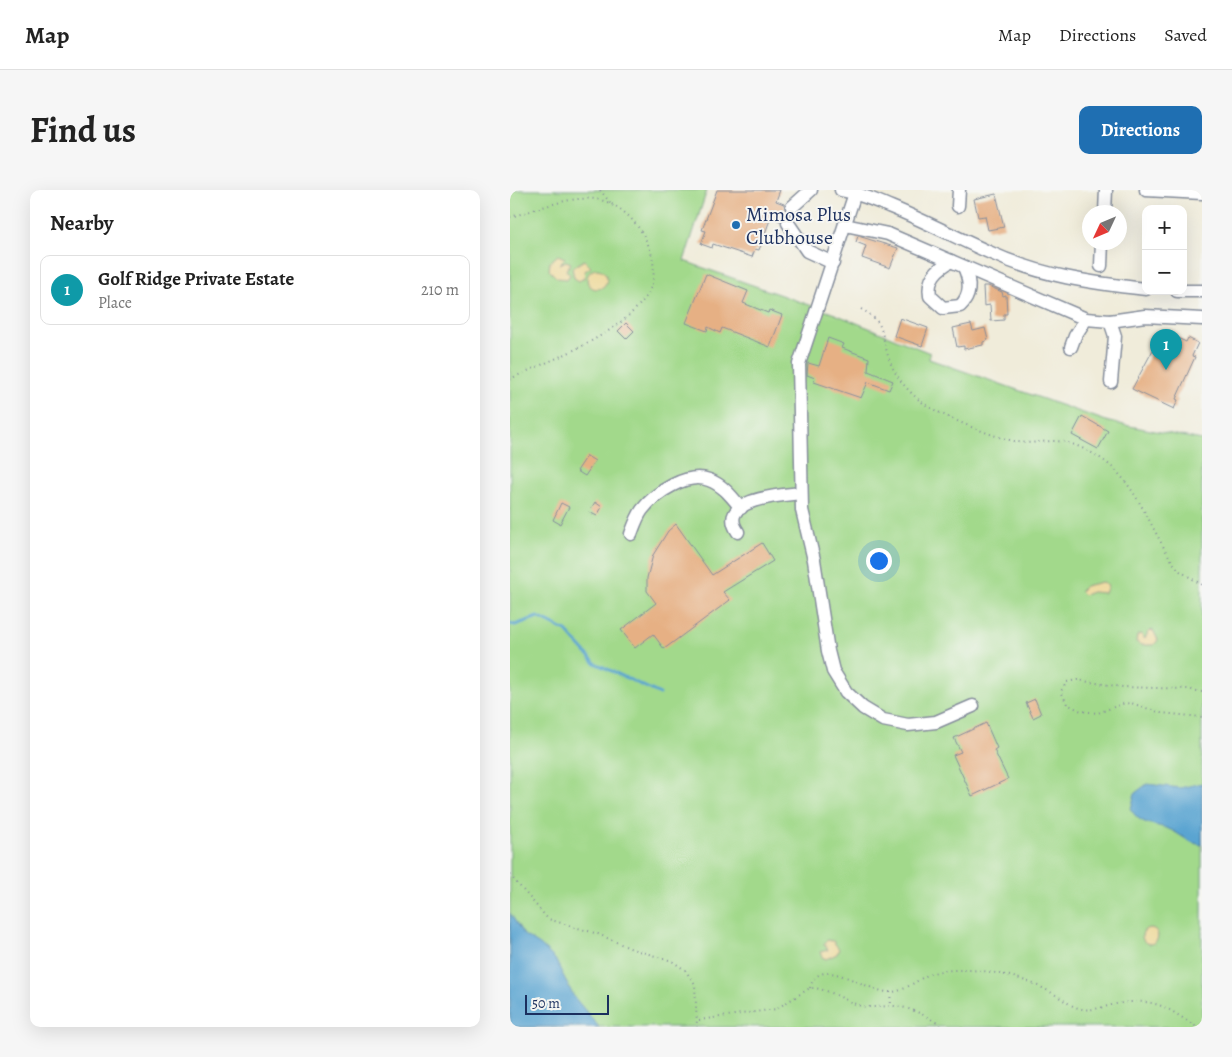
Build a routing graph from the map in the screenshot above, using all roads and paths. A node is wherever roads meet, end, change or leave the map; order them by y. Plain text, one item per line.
1 (600, 190) edge
2 (810, 190) edge
3 (841, 190) edge
4 (959, 190) edge
5 (1106, 190) edge
6 (1146, 190) edge
7 (856, 191) edge
8 (1202, 193) edge
9 (1105, 205) edge
10 (613, 206) junction
11 (958, 206) dead end
12 (792, 207) dead end
13 (510, 217) edge
14 (788, 223) dead end
15 (845, 225) junction
16 (1102, 250) edge
17 (951, 261) junction
18 (833, 263) junction
19 (1101, 266) dead end
20 (964, 267) junction
21 (1142, 288) edge
22 (1187, 291) edge
23 (1202, 291) edge
24 (861, 310) dead end
25 (1086, 319) junction
26 (1202, 319) edge
27 (1110, 321) junction
28 (1072, 347) dead end
29 (510, 379) edge
30 (1110, 382) dead end
31 (801, 493) junction
32 (741, 508) junction
33 (738, 532) dead end
34 (630, 534) dead end
35 (1202, 585) edge
36 (1202, 692) edge
37 (973, 706) dead end
38 (1202, 717) edge
39 (510, 875) edge
40 (810, 988) junction
41 (890, 992) junction
42 (891, 1006) junction
43 (698, 1020) junction
44 (697, 1027) edge
45 (943, 1027) edge
46 (1197, 1027) edge

1 - 10 path
2 - 12 street
3 - 7 street
4 - 11 street
5 - 9 street
6 - 8 street
7 - 15 street
7 - 21 street
10 - 13 path
10 - 29 path
14 - 18 street
15 - 17 street
15 - 18 street
16 - 19 street
17 - 20 street
17 - 20 street
18 - 31 street
20 - 25 street
22 - 23 street
24 - 35 path
25 - 27 street
25 - 28 street
26 - 27 street
27 - 30 street
31 - 32 street
31 - 37 street
32 - 33 street
32 - 34 street
36 - 38 path
39 - 43 path
40 - 41 path
40 - 42 path
40 - 43 path
41 - 42 path
41 - 46 path
42 - 45 path
43 - 44 path

